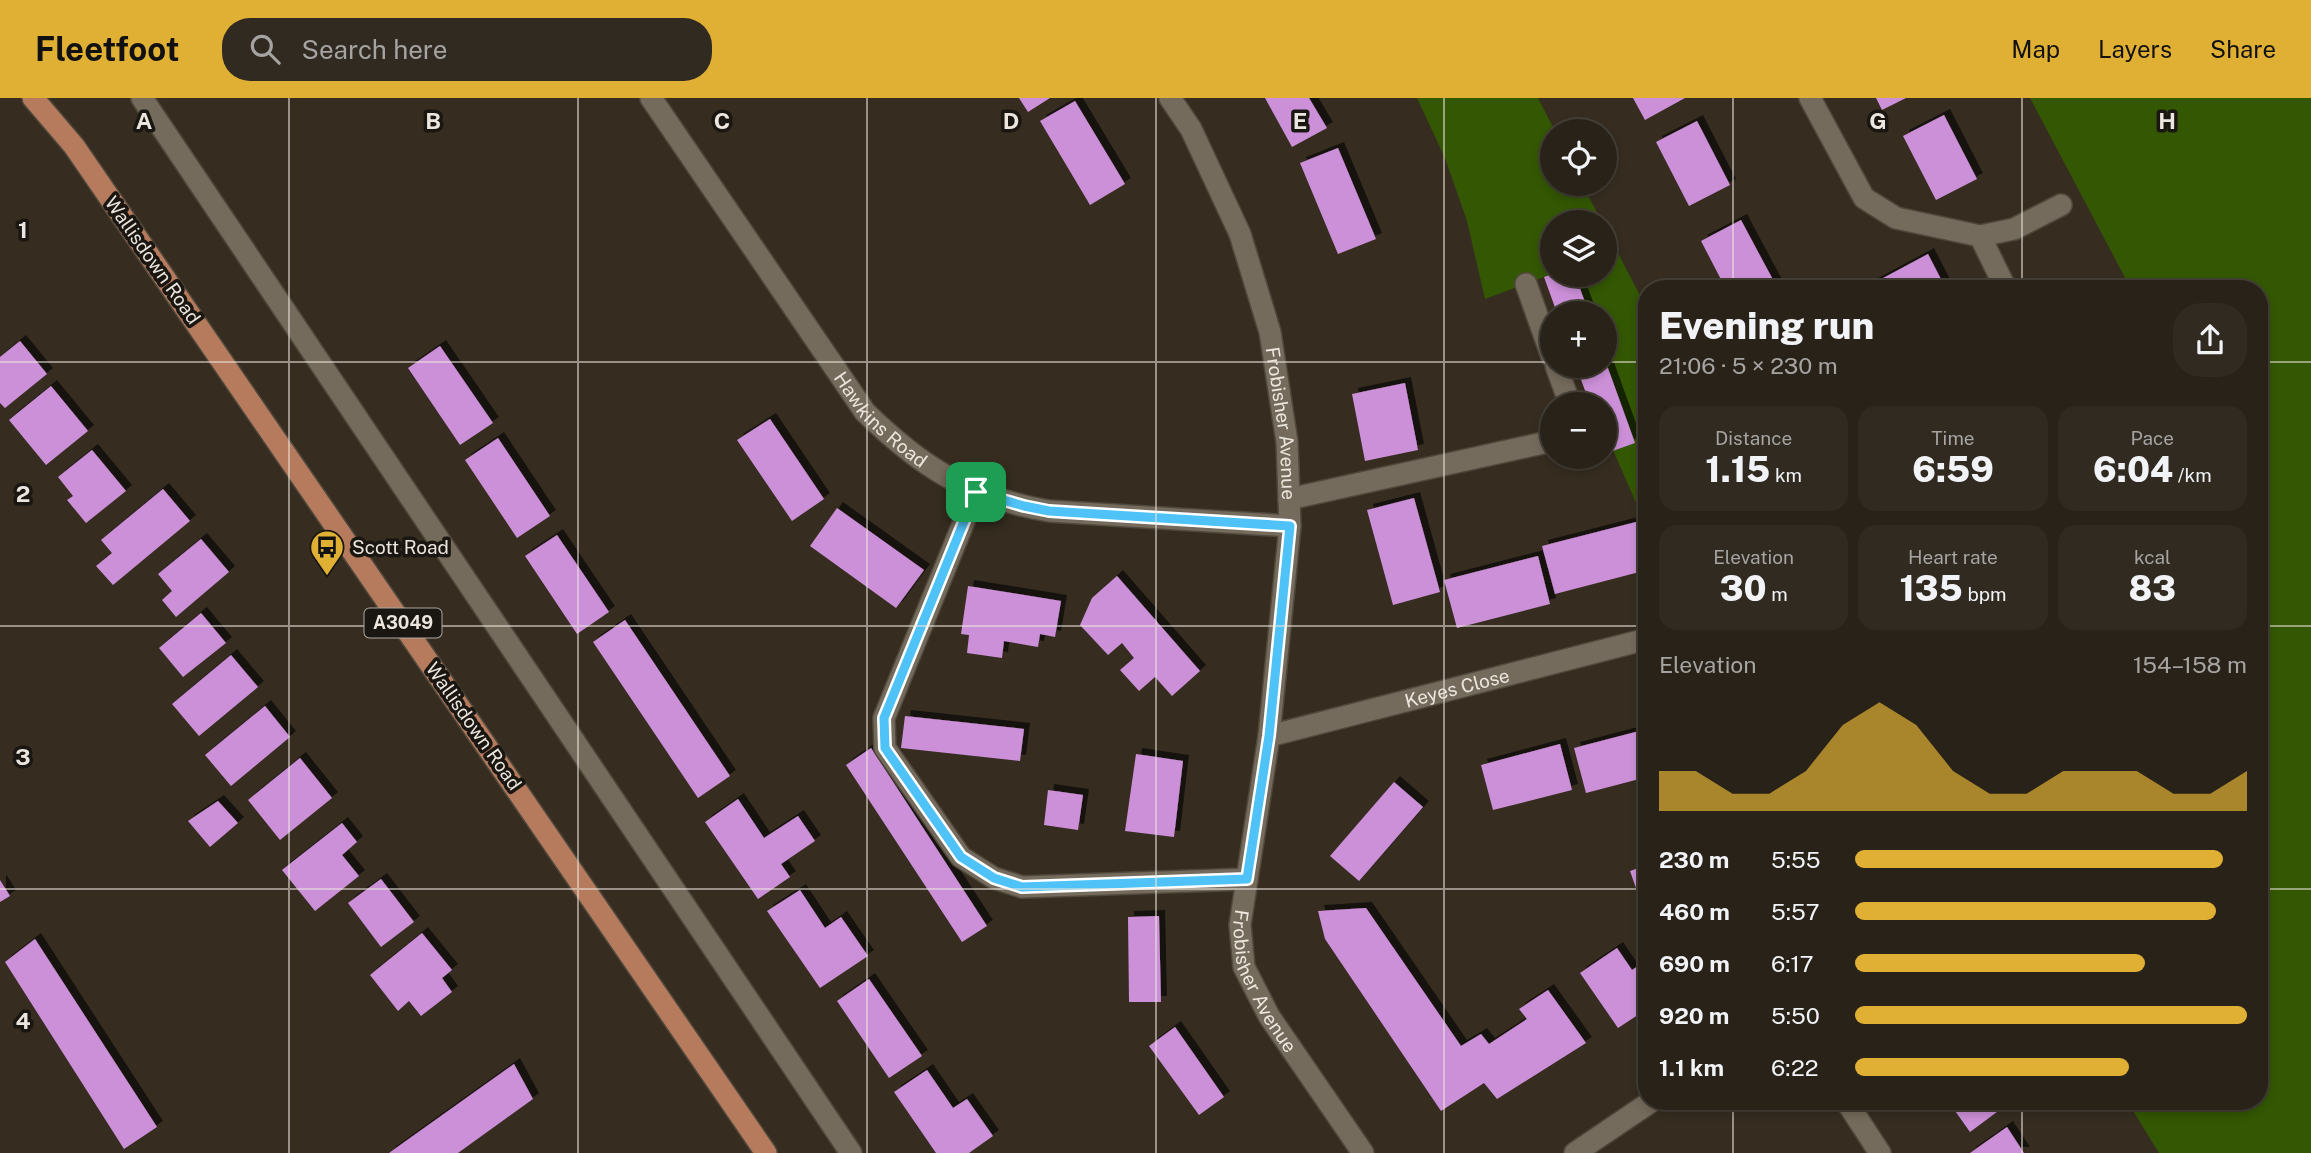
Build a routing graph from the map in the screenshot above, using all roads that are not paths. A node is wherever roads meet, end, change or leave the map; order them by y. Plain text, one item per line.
1 (33, 98) edge
2 (142, 98) edge
3 (651, 98) edge
4 (1170, 98) edge
5 (1810, 98) edge
6 (2061, 205) dead end
7 (1980, 236) junction
8 (2002, 280) edge
9 (1525, 284) dead end
10 (1540, 325) edge
11 (1540, 444) edge
12 (976, 492) junction
13 (1289, 499) junction
14 (1290, 526) junction
15 (1638, 641) edge
16 (1269, 736) junction
17 (1247, 879) junction
18 (1639, 1110) edge
19 (1852, 1110) edge
20 (766, 1153) edge
21 (851, 1153) edge
22 (1363, 1153) edge
23 (1575, 1153) edge
24 (1880, 1153) edge

1 - 20 main road, Wallisdown Road / A3049
2 - 21 street
3 - 12 street, Hawkins Road
4 - 13 street, Frobisher Avenue
5 - 7 street
6 - 7 street
7 - 8 street
9 - 10 street
11 - 13 street
12 - 14 street, Hawkins Road
12 - 17 street
13 - 14 street, Frobisher Avenue
14 - 16 street, Frobisher Avenue
15 - 16 street, Keyes Close
16 - 17 street, Frobisher Avenue
17 - 22 street, Frobisher Avenue
18 - 23 street
19 - 24 street

